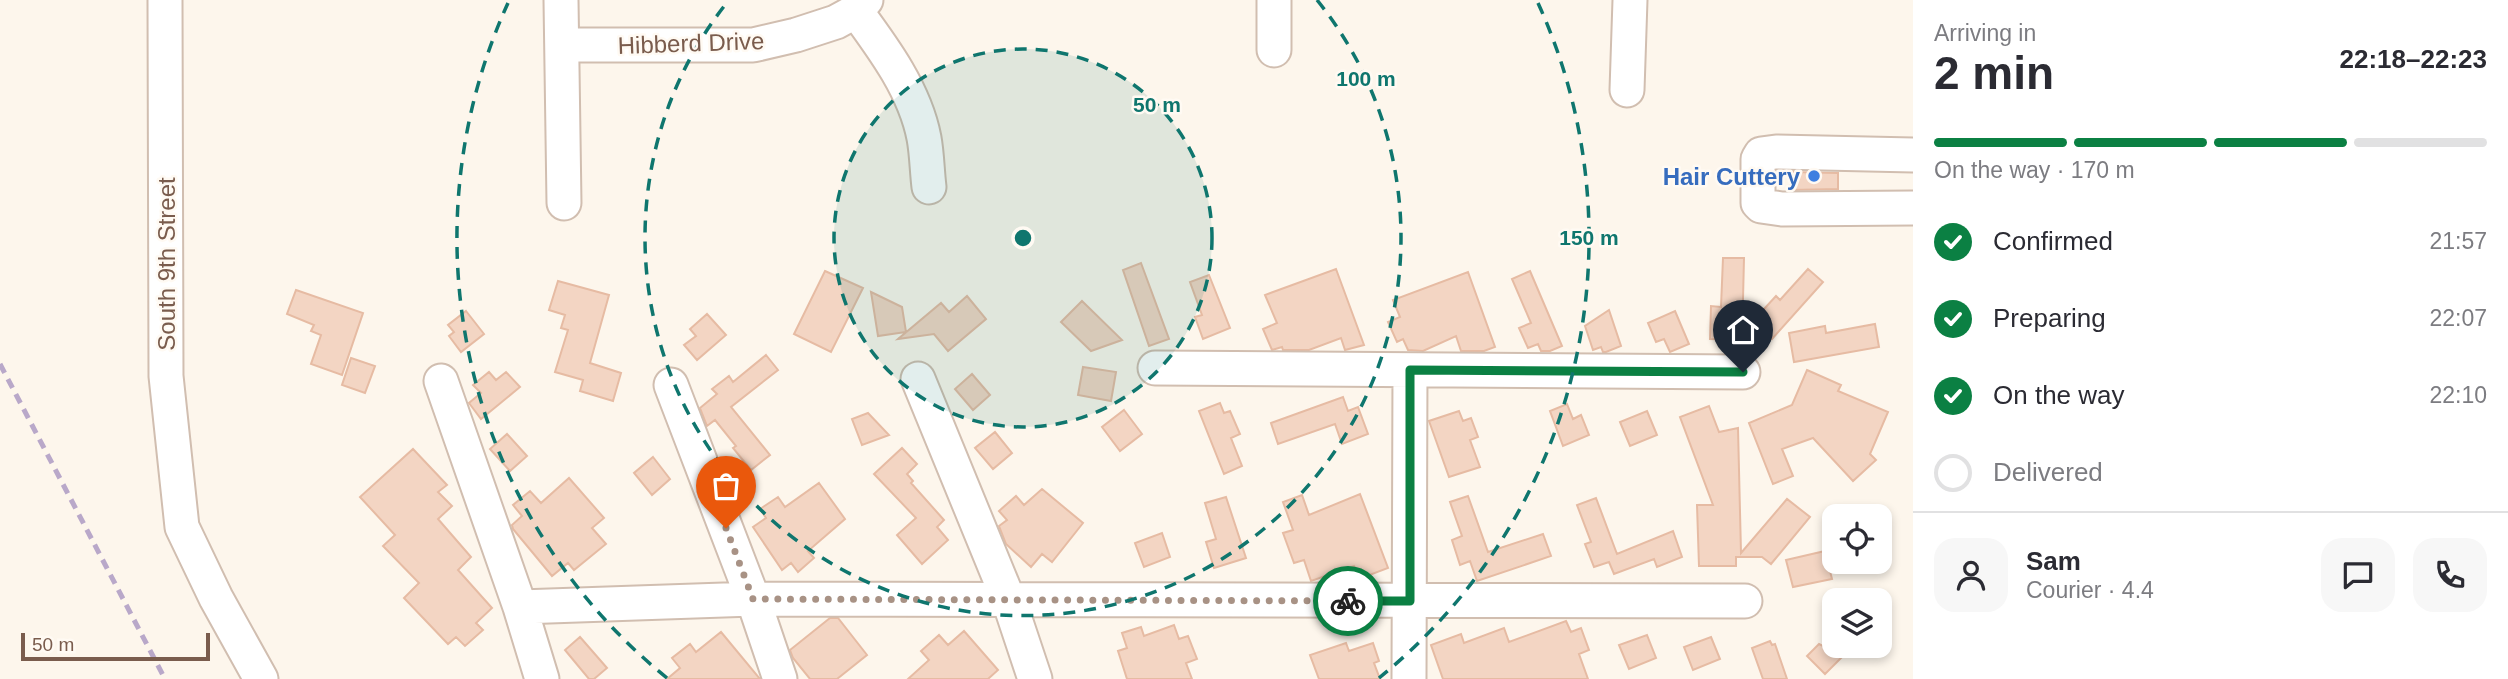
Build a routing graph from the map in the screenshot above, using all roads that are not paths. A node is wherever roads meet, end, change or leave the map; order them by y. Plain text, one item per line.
1 (166, 0) edge
2 (561, 0) edge
3 (1273, 0) edge
4 (1630, 0) edge
5 (861, 5) edge
6 (562, 46) junction
7 (1273, 50) dead end
8 (1627, 90) dead end
9 (1913, 155) edge
10 (929, 187) dead end
11 (564, 203) dead end
12 (1913, 208) edge
13 (1154, 368) dead end
14 (1410, 370) junction
15 (1743, 372) dead end
16 (918, 379) dead end
17 (441, 381) dead end
18 (671, 385) dead end
19 (753, 599) junction
20 (1009, 601) junction
21 (1410, 601) junction
22 (1745, 601) dead end
23 (520, 607) junction
24 (261, 679) edge
25 (542, 679) edge
26 (780, 679) edge
27 (1035, 679) edge
28 (1409, 679) edge

1 - 24 street, South 9th Street
2 - 6 street
3 - 7 street
4 - 8 street
5 - 6 street, Hibberd Drive
5 - 10 street
6 - 11 street
9 - 12 street
13 - 14 street
14 - 15 street
14 - 21 street
16 - 20 street
17 - 23 street
18 - 19 street
19 - 20 street
19 - 23 street
19 - 26 street
20 - 21 street
20 - 27 street
21 - 22 street
21 - 28 street
23 - 25 street

